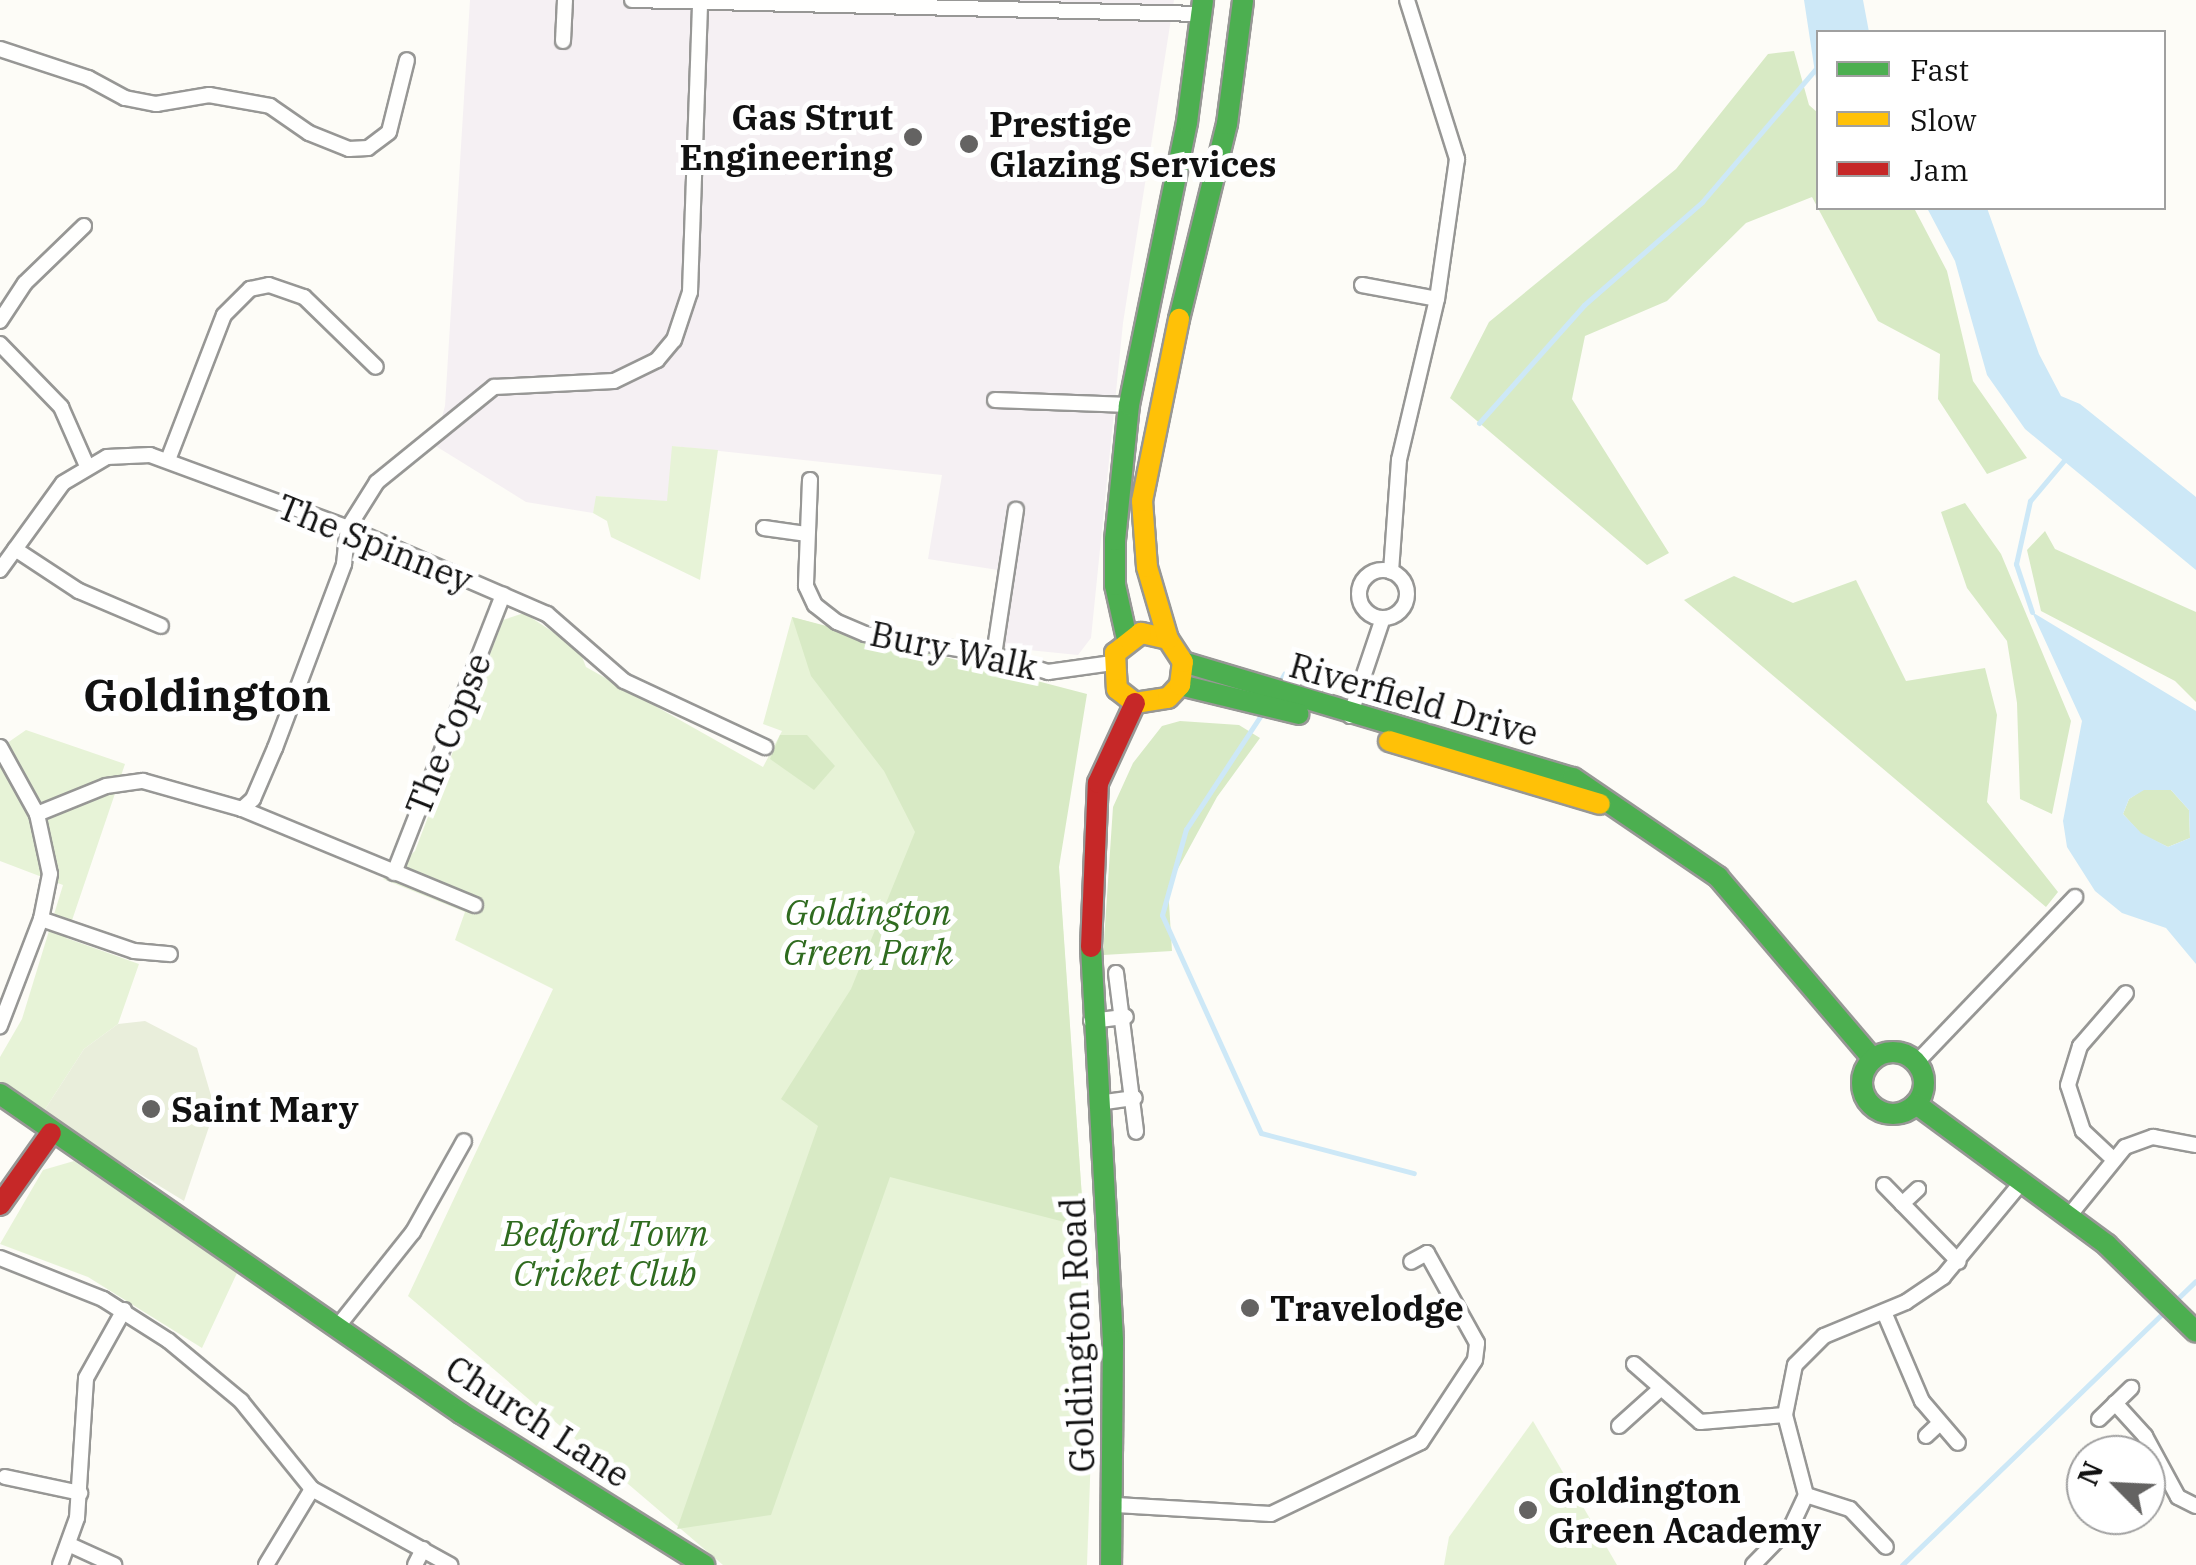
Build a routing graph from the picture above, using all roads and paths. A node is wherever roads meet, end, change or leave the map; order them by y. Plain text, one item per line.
1 (565, 0) edge
2 (632, 0) edge
3 (1243, 0) edge
4 (1406, 0) edge
5 (700, 3) junction
6 (905, 4) edge
7 (1202, 7) edge
8 (563, 41) dead end
9 (0, 49) edge
10 (407, 60) dead end
11 (84, 226) dead end
12 (1362, 285) dead end
13 (1436, 299) junction
14 (0, 321) edge
15 (0, 344) edge
16 (376, 367) dead end
17 (995, 400) dead end
18 (1129, 405) junction
19 (168, 460) junction
20 (87, 466) junction
21 (810, 480) dead end
22 (1016, 510) dead end
23 (348, 528) junction
24 (764, 528) dead end
25 (806, 534) junction
26 (15, 550) junction
27 (0, 570) edge
28 (1391, 572) junction
29 (503, 595) junction
30 (1383, 618) junction
31 (162, 626) dead end
32 (1127, 639) junction
33 (1168, 639) junction
34 (994, 655) junction
35 (1112, 662) junction
36 (1183, 662) junction
37 (1206, 678) junction
38 (1180, 685) junction
39 (1242, 690) junction
40 (1135, 703) junction
41 (1350, 716) junction
42 (0, 746) edge
43 (765, 747) dead end
44 (242, 809) junction
45 (1622, 810) junction
46 (37, 814) junction
47 (394, 873) junction
48 (2074, 897) dead end
49 (474, 904) dead end
50 (42, 919) junction
51 (170, 954) dead end
52 (1116, 973) dead end
53 (2126, 993) dead end
54 (1126, 1017) junction
55 (1091, 1020) junction
56 (0, 1026) edge
57 (1873, 1059) junction
58 (1916, 1062) junction
59 (0, 1094) edge
60 (1134, 1098) junction
61 (1098, 1103) junction
62 (1916, 1104) junction
63 (1136, 1132) dead end
64 (51, 1133) junction
65 (464, 1141) dead end
66 (2196, 1145) edge
67 (2112, 1158) junction
68 (2022, 1182) junction
69 (1884, 1185) dead end
70 (1918, 1188) dead end
71 (1902, 1204) junction
72 (0, 1205) edge
73 (2070, 1216) junction
74 (0, 1258) edge
75 (1411, 1262) dead end
76 (1959, 1262) junction
77 (124, 1310) junction
78 (1884, 1312) junction
79 (339, 1326) junction
80 (2191, 1327) edge
81 (1634, 1364) dead end
82 (2131, 1388) dead end
83 (1659, 1390) junction
84 (2115, 1403) junction
85 (1784, 1415) junction
86 (2099, 1419) dead end
87 (1939, 1424) junction
88 (1619, 1426) dead end
89 (1926, 1436) dead end
90 (1958, 1443) dead end
91 (5, 1477) dead end
92 (312, 1489) junction
93 (80, 1492) junction
94 (1806, 1495) junction
95 (1116, 1505) junction
96 (2196, 1506) edge
97 (68, 1544) junction
98 (1886, 1546) dead end
99 (423, 1548) junction
100 (60, 1565) edge
101 (114, 1565) edge
102 (266, 1565) edge
103 (415, 1565) edge
104 (450, 1565) edge
105 (704, 1565) edge
106 (1111, 1565) edge
107 (1753, 1565) edge

1 - 8 street
2 - 5 street
3 - 33 street
4 - 13 street
5 - 6 street
5 - 23 street
6 - 7 street
7 - 18 street
9 - 10 street
11 - 14 street
12 - 13 street
13 - 28 street
15 - 20 street
16 - 19 street
17 - 18 street
18 - 32 street
19 - 20 street, The Spinney
19 - 23 street, The Spinney
20 - 26 street, The Spinney
21 - 25 street, Bury Walk
22 - 34 street
23 - 29 street, The Spinney
23 - 44 street
24 - 25 street
25 - 34 street, Bury Walk
26 - 27 street, The Spinney
26 - 31 street
28 - 30 street
28 - 30 street
29 - 43 street, The Spinney
29 - 47 street, The Copse
30 - 41 street
32 - 33 street
32 - 35 street
33 - 36 street
34 - 35 street, Bury Walk
35 - 40 street
36 - 37 street, Riverfield Drive
36 - 38 street
37 - 38 street, Riverfield Drive
37 - 39 street, Riverfield Drive
38 - 40 street
39 - 41 street, Riverfield Drive
39 - 45 street, Riverfield Drive
40 - 55 street, Goldington Road
41 - 45 street, Riverfield Drive
42 - 46 street
44 - 46 street
44 - 47 street
45 - 57 street, Riverfield Drive
46 - 50 street
47 - 49 street
48 - 58 street
50 - 51 street
50 - 56 street
52 - 54 street
53 - 67 street
54 - 55 street
54 - 60 street
55 - 61 street, Goldington Road
57 - 58 street
57 - 62 street
58 - 62 street
59 - 64 street, Church Lane
60 - 61 street
60 - 63 street
61 - 95 street, Goldington Road
62 - 68 street
64 - 72 street
64 - 79 street, Church Lane
65 - 79 street
66 - 67 street
67 - 73 street
68 - 73 street
68 - 76 street
69 - 71 street
70 - 71 street
71 - 76 street
73 - 80 street
74 - 77 street
75 - 95 street
76 - 78 street
77 - 92 street
77 - 93 street
78 - 85 street
78 - 87 street
79 - 105 street, Church Lane
81 - 83 street
82 - 84 street
83 - 85 street
83 - 88 street
84 - 86 street
84 - 96 street
85 - 94 street
87 - 89 street
87 - 90 street
91 - 93 street
92 - 99 street
92 - 102 street
93 - 97 street
94 - 98 street
94 - 107 street
95 - 106 street, Goldington Road
97 - 100 street
97 - 101 street
99 - 103 street
99 - 104 street

